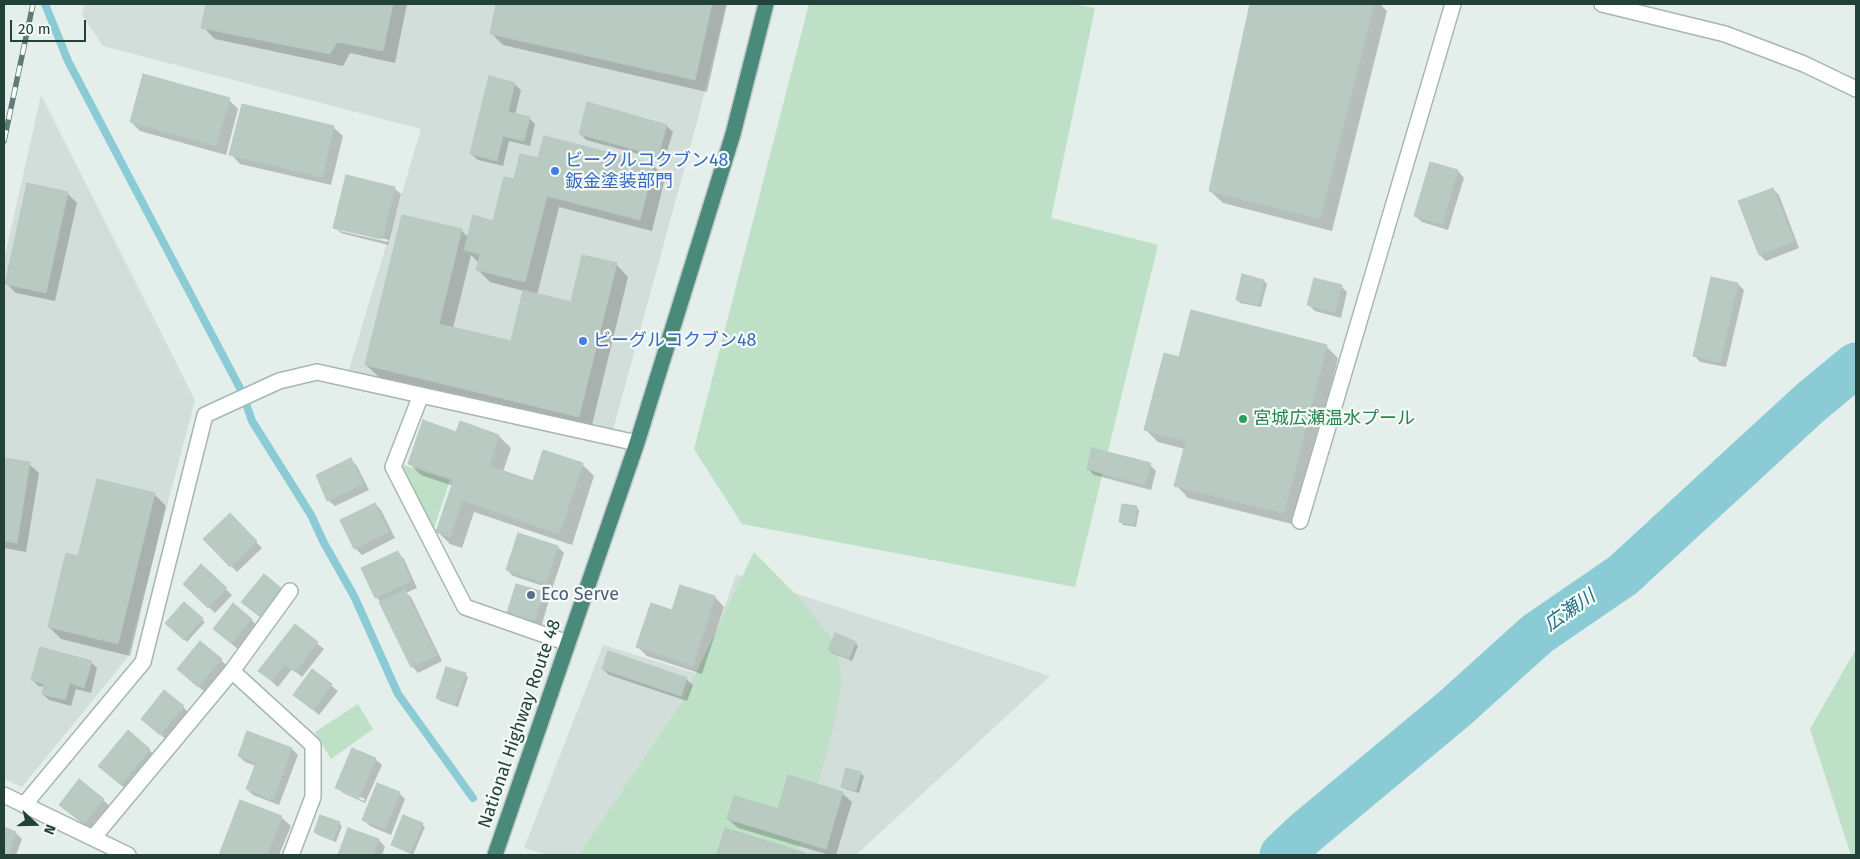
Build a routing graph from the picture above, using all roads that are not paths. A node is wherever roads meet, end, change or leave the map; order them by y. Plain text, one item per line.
1 (766, 4) edge
2 (1453, 4) edge
3 (1602, 4) edge
4 (1856, 88) edge
5 (421, 395) junction
6 (637, 443) junction
7 (1300, 521) dead end
8 (290, 591) dead end
9 (568, 643) junction
10 (232, 672) junction
11 (4, 795) edge
12 (24, 805) junction
13 (93, 838) junction
14 (128, 855) edge
15 (292, 855) edge
16 (495, 855) edge

1 - 6 highway, National Highway Route 48
2 - 7 street
3 - 4 street
5 - 6 street
5 - 9 street
5 - 12 street
6 - 9 highway, National Highway Route 48
8 - 10 street
9 - 16 highway, National Highway Route 48
10 - 13 street
10 - 15 street
11 - 12 street
12 - 13 street
13 - 14 street

